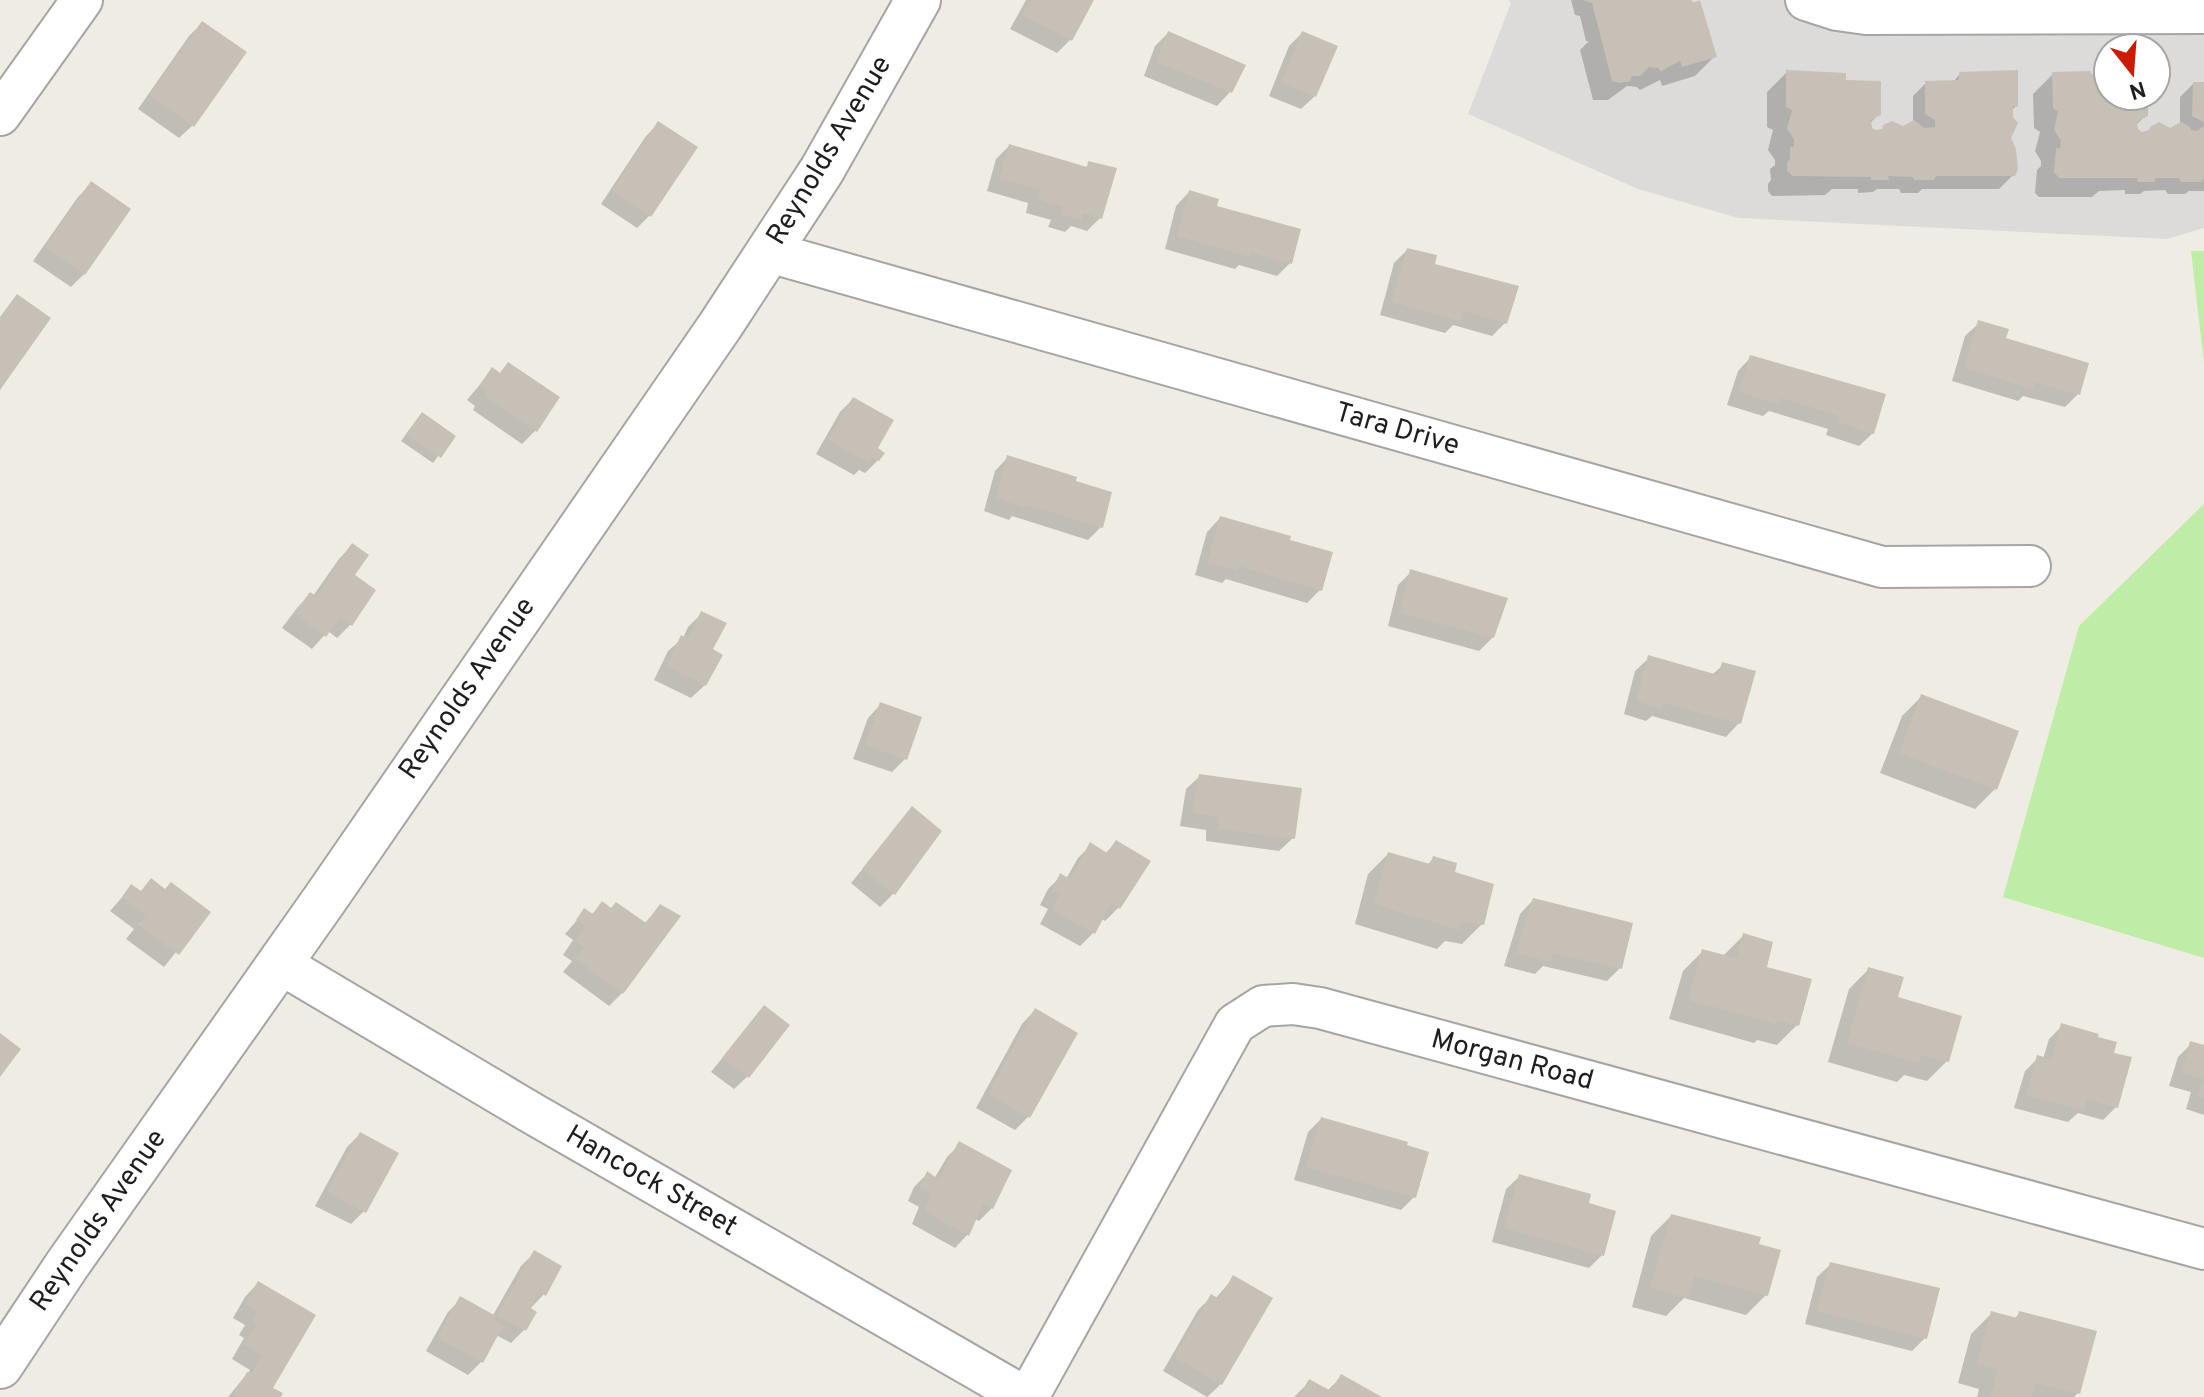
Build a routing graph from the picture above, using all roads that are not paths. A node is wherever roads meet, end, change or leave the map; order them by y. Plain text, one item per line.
1 (82, 0) edge
2 (918, 0) edge
3 (1806, 0) edge
4 (2075, 7) edge
5 (2204, 13) edge
6 (0, 115) edge
7 (769, 252) junction
8 (2030, 566) dead end
9 (279, 963) junction
10 (2204, 1249) edge
11 (0, 1366) edge
12 (1027, 1397) edge

1 - 6 street
2 - 7 street, Reynolds Avenue
3 - 4 street
4 - 5 street
7 - 8 street, Tara Drive
7 - 9 street, Reynolds Avenue
9 - 11 street, Reynolds Avenue
9 - 12 street, Hancock Street
10 - 12 street, Morgan Road

